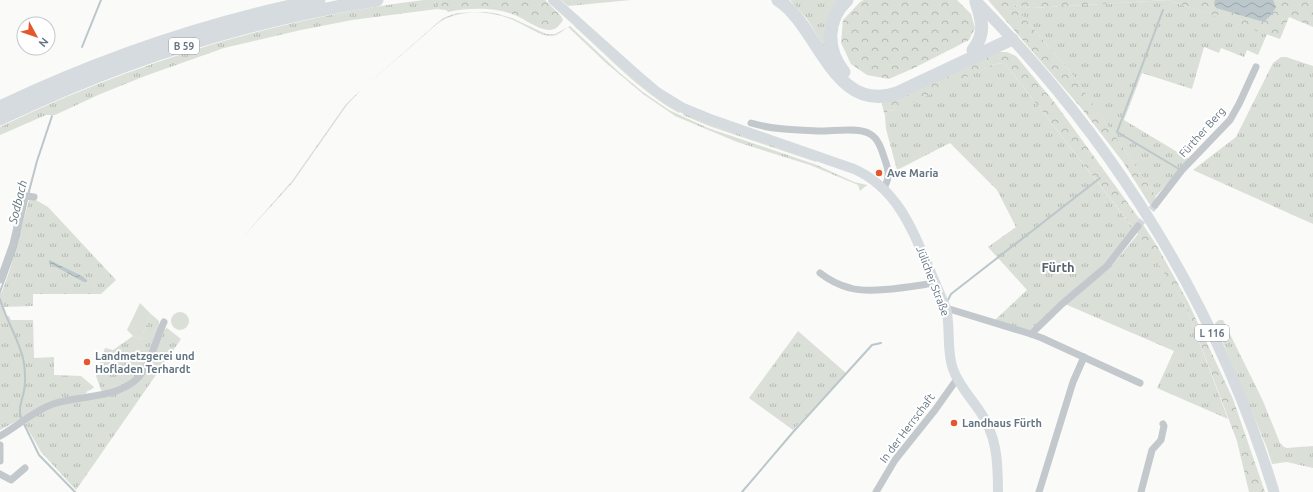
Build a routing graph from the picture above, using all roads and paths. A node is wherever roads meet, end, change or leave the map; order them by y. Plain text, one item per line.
1 (319, 0) edge
2 (377, 0) edge
3 (553, 0) edge
4 (778, 0) edge
5 (847, 0) edge
6 (975, 1) edge
7 (1009, 36) junction
8 (973, 50) junction
9 (1256, 67) dead end
10 (0, 107) edge
11 (0, 119) edge
12 (751, 123) dead end
13 (882, 188) junction
14 (30, 196) dead end
15 (1154, 205) tunnel mouth
16 (1138, 226) tunnel mouth
17 (820, 273) dead end
18 (0, 280) edge
19 (935, 283) junction
20 (946, 308) junction
21 (164, 322) dead end
22 (1031, 334) junction
23 (1084, 357) junction
24 (957, 379) junction
25 (1140, 383) dead end
26 (1163, 424) dead end
27 (0, 436) edge
28 (0, 445) edge
29 (0, 461) edge
30 (25, 468) dead end
31 (0, 474) edge
32 (876, 492) edge
33 (998, 492) edge
34 (1039, 492) edge
35 (1141, 492) edge
36 (1274, 492) edge

1 - 10 highway, B 59
2 - 11 highway, B 59
3 - 13 street, Jülicher Straße
4 - 7 highway
5 - 8 highway
6 - 7 main road, L 116
6 - 8 highway
7 - 8 highway
7 - 36 main road, L 116
9 - 15 street, Fürther Berg
12 - 13 street
13 - 19 street, Jülicher Straße
14 - 18 street
16 - 22 street
17 - 19 street
19 - 20 street, Jülicher Straße
20 - 22 street
20 - 24 street, Jülicher Straße
21 - 27 street
22 - 23 street
23 - 25 street
23 - 34 street
24 - 32 street, In der Herrschaft
24 - 33 street, Jülicher Straße
26 - 35 street
28 - 29 street
30 - 31 street

